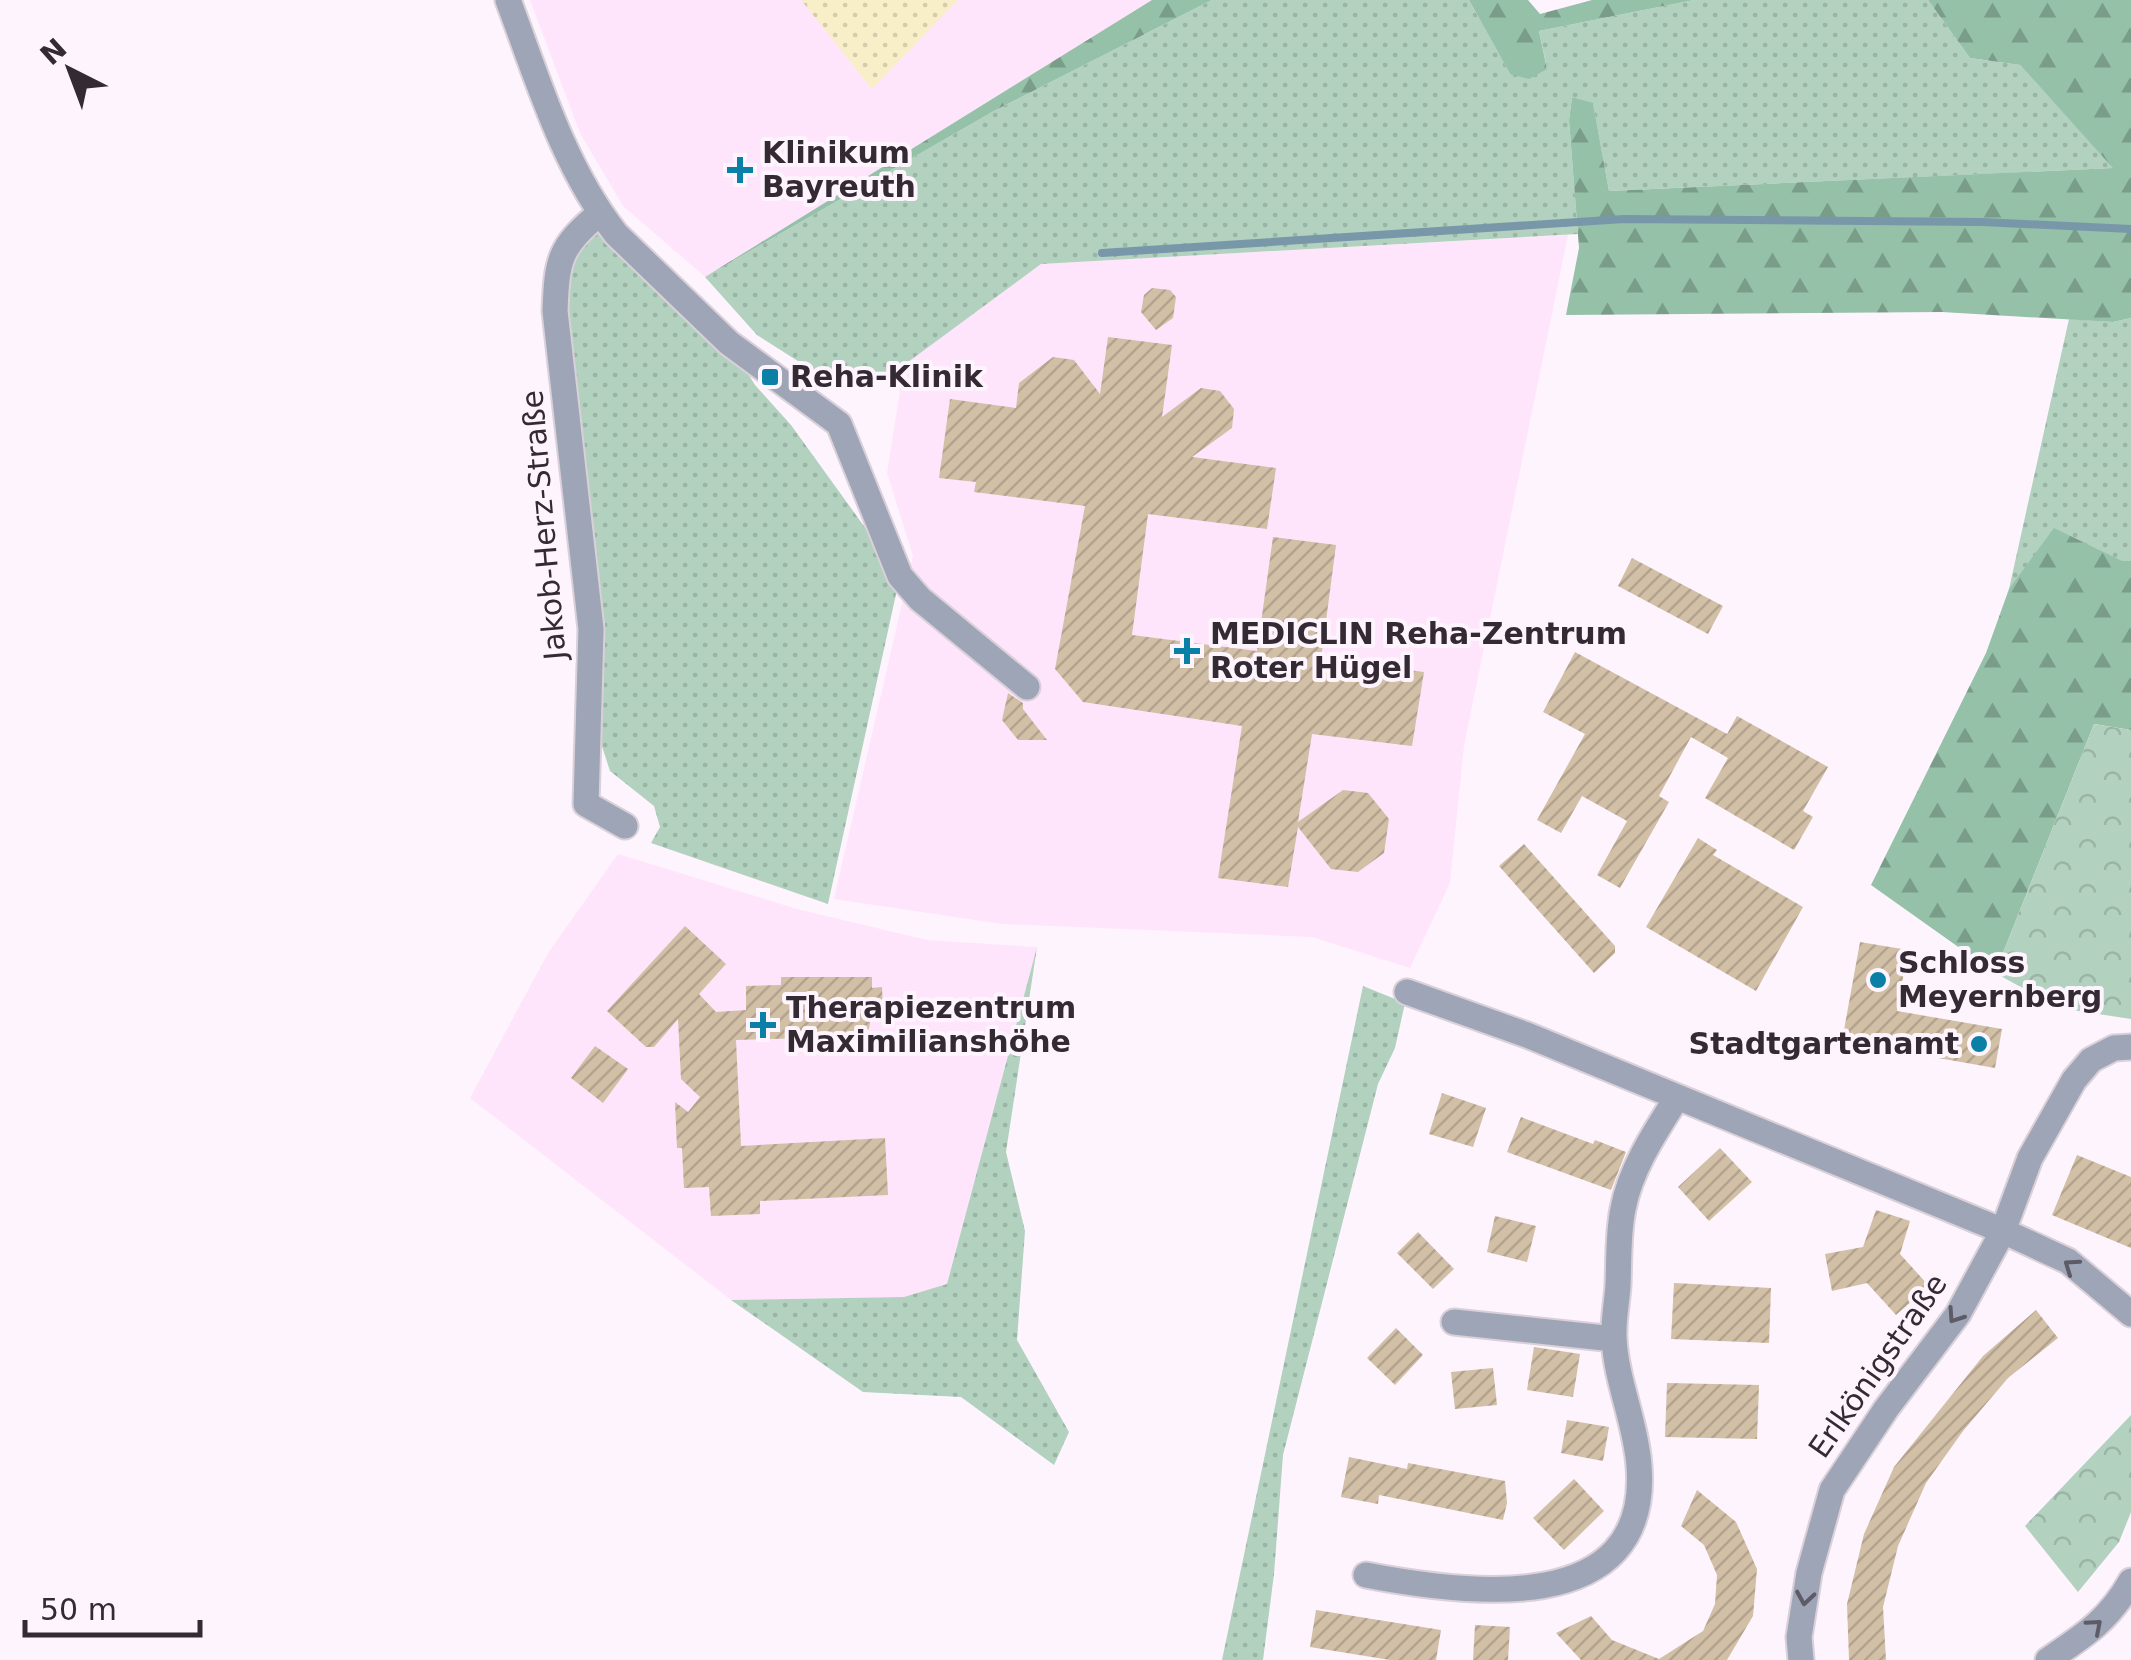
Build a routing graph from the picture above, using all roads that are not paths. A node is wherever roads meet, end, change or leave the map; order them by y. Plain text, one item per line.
1 (508, 0) edge
2 (600, 213) junction
3 (1027, 688) dead end
4 (624, 826) dead end
5 (1407, 992) dead end
6 (2131, 1047) edge
7 (1676, 1099) junction
8 (2003, 1231) junction
9 (2131, 1314) edge
10 (1454, 1322) dead end
11 (1614, 1339) junction
12 (1366, 1576) dead end
13 (2131, 1581) edge
14 (1800, 1660) edge
15 (2048, 1660) edge

1 - 2 street
2 - 3 street
2 - 4 street, Jakob-Herz-Straße
5 - 7 street
6 - 8 street, Erlkönigstraße
7 - 8 street
7 - 11 street
9 -> 8 street
8 -> 14 street, Erlkönigstraße
10 - 11 street
11 - 12 street
15 -> 13 street

